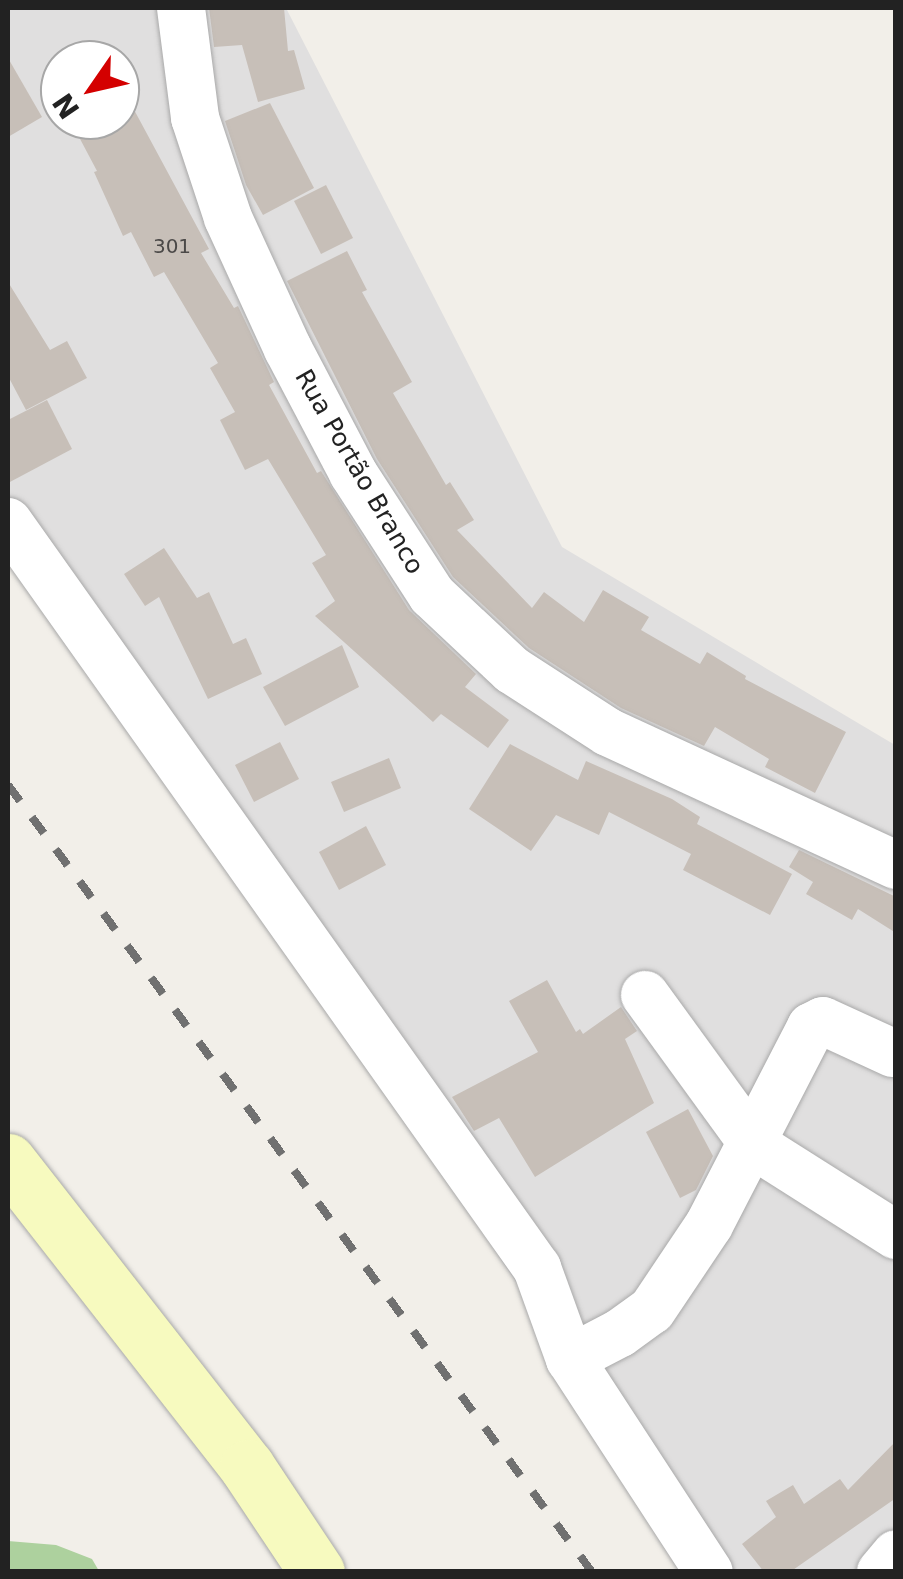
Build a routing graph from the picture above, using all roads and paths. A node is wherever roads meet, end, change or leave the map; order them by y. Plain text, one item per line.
1 (181, 8) edge
2 (8, 522) edge
3 (896, 865) edge
4 (645, 995) dead end
5 (893, 1053) dead end
6 (754, 1145) junction
7 (8, 1160) edge
8 (896, 1236) edge
9 (570, 1359) junction
10 (896, 1554) edge
11 (317, 1572) edge
12 (709, 1572) edge
13 (881, 1572) edge

1 - 3 street, Rua Portão Branco
2 - 9 street
4 - 6 street
5 - 6 street
6 - 8 street
6 - 9 street
7 - 11 main road
9 - 12 street
10 - 13 street

